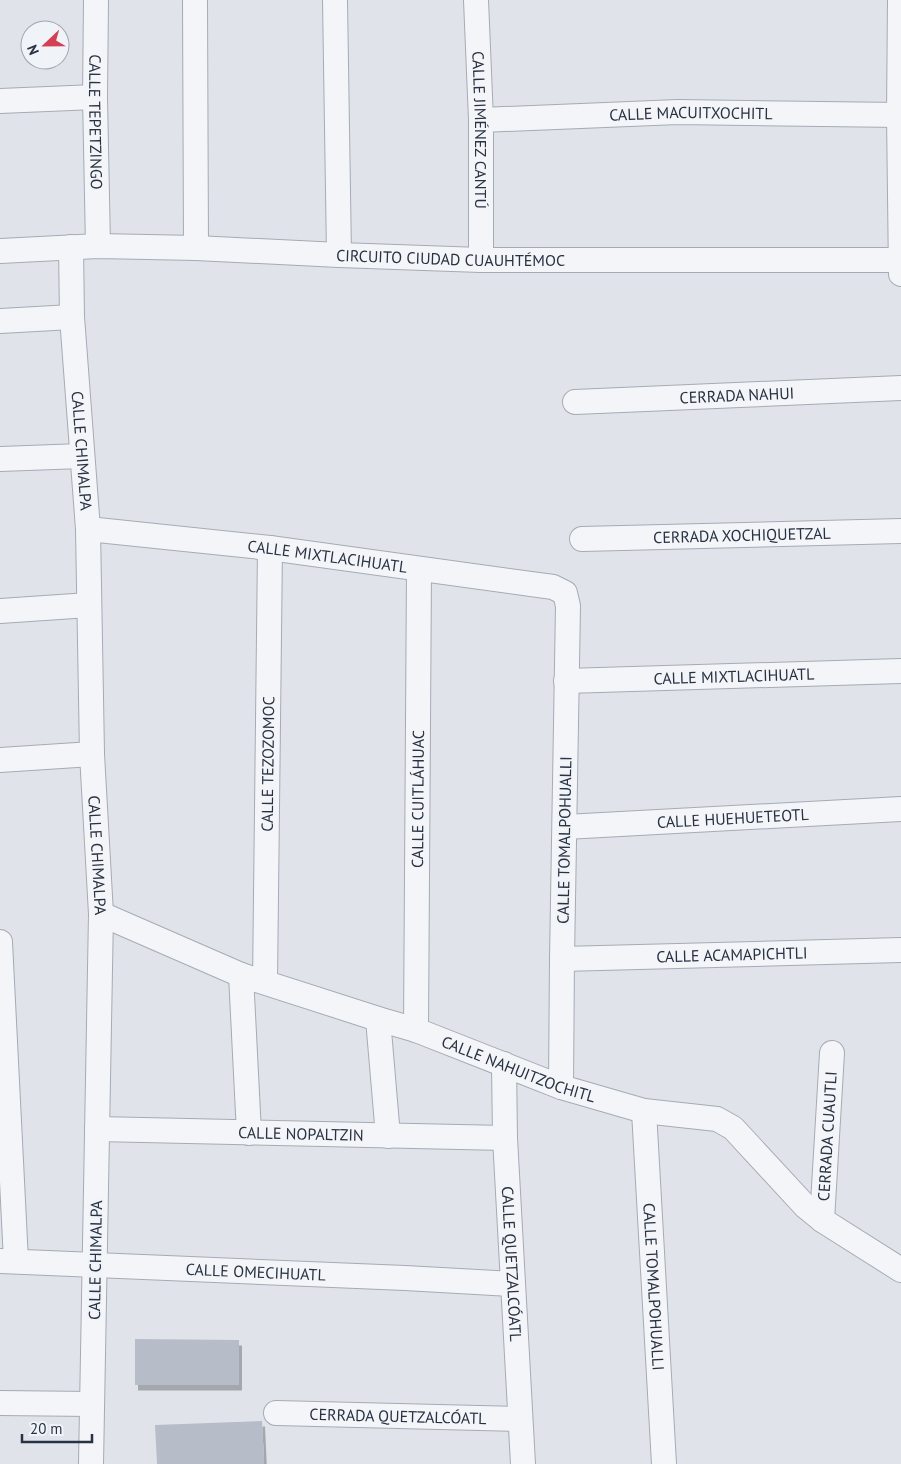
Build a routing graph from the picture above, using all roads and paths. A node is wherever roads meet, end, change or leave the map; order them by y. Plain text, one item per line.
1 (96, 0) edge
2 (194, 0) edge
3 (335, 0) edge
4 (476, 0) edge
5 (900, 0) edge
6 (95, 97) junction
7 (0, 102) edge
8 (900, 115) edge
9 (481, 120) junction
10 (98, 246) junction
11 (71, 247) junction
12 (196, 248) junction
13 (0, 251) edge
14 (339, 255) junction
15 (481, 260) junction
16 (901, 265) edge
17 (72, 316) junction
18 (0, 321) edge
19 (901, 388) edge
20 (575, 402) dead end
21 (82, 456) junction
22 (0, 459) edge
23 (88, 529) junction
24 (901, 531) edge
25 (582, 538) dead end
26 (270, 548) junction
27 (418, 569) junction
28 (565, 592) joint
29 (89, 605) junction
30 (0, 610) edge
31 (901, 671) edge
32 (566, 681) junction
33 (92, 754) junction
34 (0, 760) edge
35 (901, 809) edge
36 (565, 827) junction
37 (101, 914) junction
38 (901, 950) edge
39 (1, 956) edge
40 (562, 959) junction
41 (241, 975) junction
42 (264, 982) junction
43 (378, 1019) junction
44 (416, 1030) junction
45 (832, 1054) dead end
46 (504, 1064) junction
47 (561, 1087) junction
48 (4, 1110) edge
49 (644, 1111) junction
50 (97, 1129) junction
51 (249, 1133) junction
52 (388, 1136) junction
53 (505, 1138) junction
54 (822, 1220) junction
55 (8, 1261) edge
56 (94, 1264) junction
57 (901, 1270) edge
58 (512, 1284) junction
59 (0, 1403) edge
60 (92, 1404) junction
61 (276, 1413) dead end
62 (520, 1419) junction
63 (91, 1464) edge
64 (523, 1464) edge
65 (664, 1464) edge

1 - 6 street, CALLE TEPETZINGO
2 - 12 street
3 - 14 street
4 - 9 street, CALLE JIMÉNEZ CANTÚ
5 - 8 street
6 - 7 street
6 - 10 street, CALLE TEPETZINGO
8 - 9 street, CALLE MACUITXOCHITL
8 - 16 street
9 - 15 street, CALLE JIMÉNEZ CANTÚ
10 - 11 street, CIRCUITO CIUDAD CUAUHTÉMOC
10 - 12 street, CIRCUITO CIUDAD CUAUHTÉMOC
11 - 13 street, CIRCUITO CIUDAD CUAUHTÉMOC
11 - 17 street, CALLE CHIMALPA
12 - 14 street, CIRCUITO CIUDAD CUAUHTÉMOC
14 - 15 street, CIRCUITO CIUDAD CUAUHTÉMOC
15 - 16 street, CIRCUITO CIUDAD CUAUHTÉMOC
17 - 18 street
17 - 21 street, CALLE CHIMALPA
19 - 20 street, CERRADA NAHUI
21 - 22 street
21 - 23 street, CALLE CHIMALPA
23 - 26 street, CALLE MIXTLACIHUATL
23 - 29 street, CALLE CHIMALPA
24 - 25 street, CERRADA XOCHIQUETZAL
26 - 27 street, CALLE MIXTLACIHUATL
26 - 42 street, CALLE TEZOZOMOC
27 - 28 street, CALLE MIXTLACIHUATL
27 - 44 street, CALLE CUITLÁHUAC
28 - 32 street, CALLE TOMALPOHUALLI
29 - 30 street
29 - 33 street, CALLE CHIMALPA
31 - 32 street, CALLE MIXTLACIHUATL
32 - 36 street, CALLE TOMALPOHUALLI
33 - 34 street
33 - 37 street, CALLE CHIMALPA
35 - 36 street, CALLE HUEHUETEOTL
36 - 40 street, CALLE TOMALPOHUALLI
37 - 41 street, CALLE NAHUITZOCHITL
37 - 50 street, CALLE CHIMALPA
38 - 40 street, CALLE ACAMAPICHTLI
39 - 48 street
40 - 47 street, CALLE TOMALPOHUALLI
41 - 42 street, CALLE NAHUITZOCHITL
41 - 51 street
42 - 43 street, CALLE NAHUITZOCHITL
43 - 44 street, CALLE NAHUITZOCHITL
43 - 52 street
44 - 46 street, CALLE NAHUITZOCHITL
45 - 54 street, CERRADA CUAUTLI
46 - 47 street, CALLE NAHUITZOCHITL
46 - 53 street, CALLE QUETZALCÓATL
47 - 49 street, CALLE NAHUITZOCHITL
48 - 55 street
49 - 54 street, CALLE NAHUITZOCHITL
49 - 65 street, CALLE TOMALPOHUALLI
50 - 51 street, CALLE NOPALTZIN
50 - 56 street, CALLE CHIMALPA
51 - 52 street, CALLE NOPALTZIN
52 - 53 street, CALLE NOPALTZIN
53 - 58 street, CALLE QUETZALCÓATL
54 - 57 street, CALLE NAHUITZOCHITL
55 - 56 street, CALLE OMECIHUATL
56 - 58 street, CALLE OMECIHUATL
56 - 60 street, CALLE CHIMALPA
58 - 62 street, CALLE QUETZALCÓATL
59 - 60 street
60 - 63 street, CALLE CHIMALPA
61 - 62 street, CERRADA QUETZALCÓATL
62 - 64 street, CALLE QUETZALCÓATL

